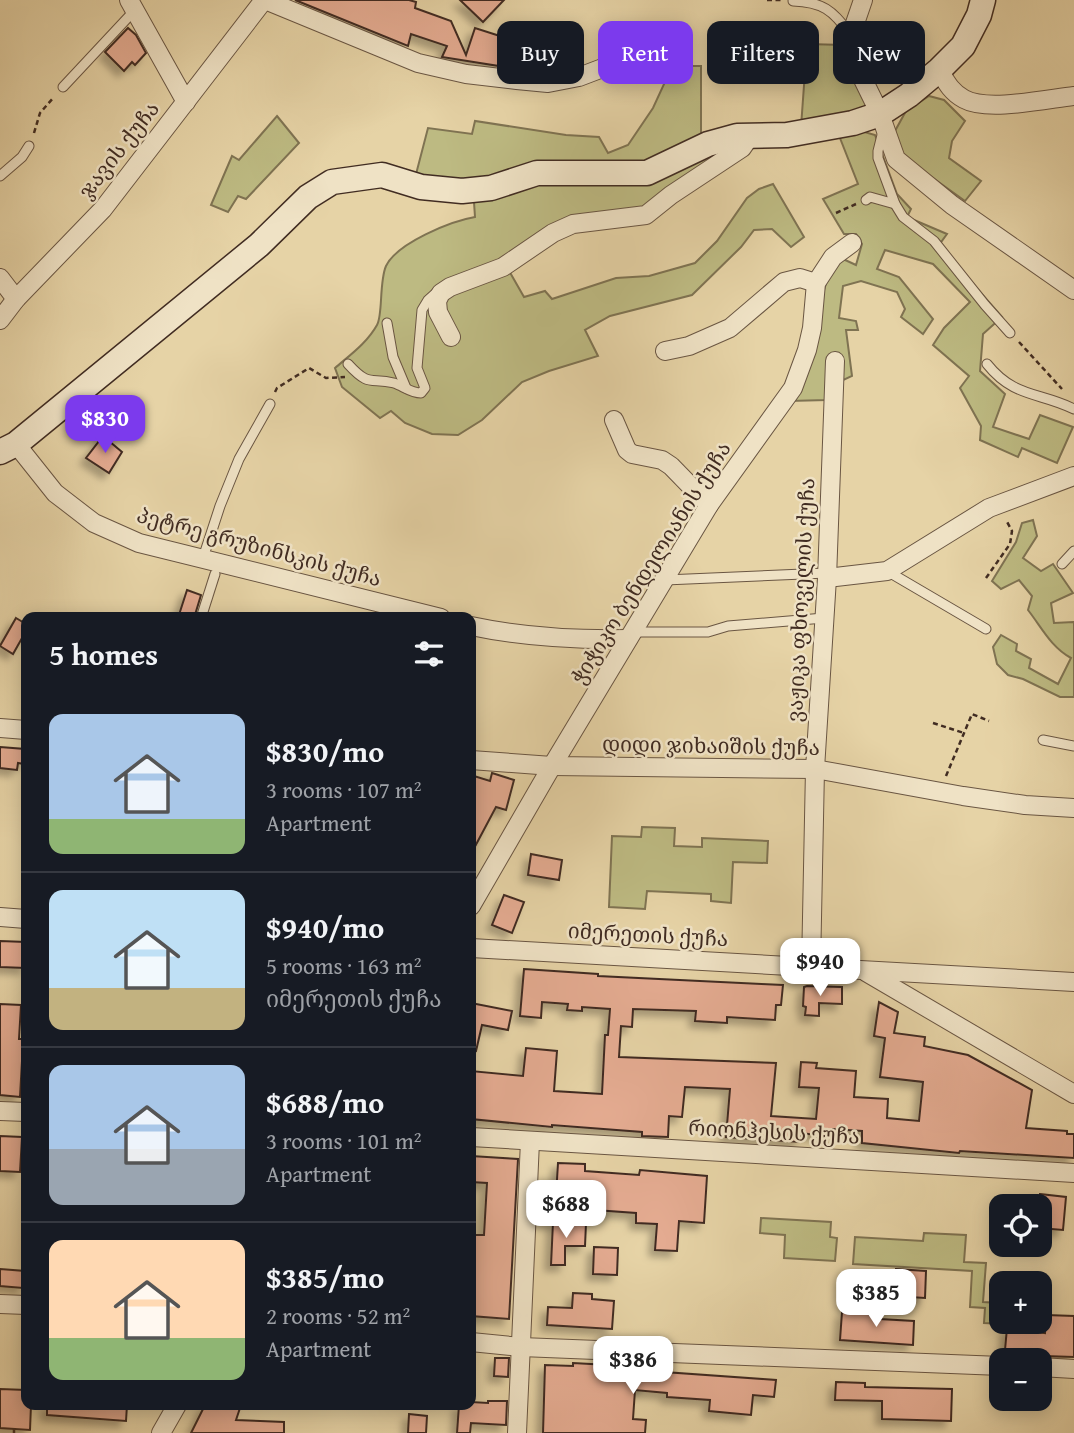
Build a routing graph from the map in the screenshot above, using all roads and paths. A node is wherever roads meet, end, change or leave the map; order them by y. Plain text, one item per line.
1 (264, 0) edge
2 (863, 0) edge
3 (983, 0) edge
4 (793, 1) edge
5 (131, 5) edge
6 (840, 21) edge
7 (856, 21) edge
8 (598, 69) edge
9 (939, 70) junction
10 (864, 84) edge
11 (63, 88) joint
12 (1074, 96) edge
13 (186, 102) junction
14 (882, 122) junction
15 (751, 135) junction
16 (29, 146) joint
17 (0, 176) edge
18 (866, 200) joint
19 (894, 204) junction
20 (836, 213) dead end
21 (852, 243) dead end
22 (0, 278) edge
23 (816, 283) junction
24 (450, 287) junction
25 (1074, 290) edge
26 (16, 299) junction
27 (0, 320) edge
28 (387, 323) dead end
29 (1010, 332) joint
30 (451, 337) dead end
31 (665, 351) dead end
32 (835, 361) dead end
33 (348, 364) dead end
34 (987, 364) dead end
35 (359, 376) junction
36 (406, 387) junction
37 (1065, 393) dead end
38 (270, 404) joint
39 (1074, 409) edge
40 (614, 420) dead end
41 (8, 448) edge
42 (1074, 476) edge
43 (709, 505) junction
44 (997, 505) junction
45 (1074, 551) edge
46 (203, 558) junction
47 (1062, 564) dead end
48 (887, 571) junction
49 (215, 574) dead end
50 (827, 576) junction
51 (986, 578) dead end
52 (665, 580) junction
53 (203, 612) edge
54 (417, 612) edge
55 (824, 618) junction
56 (476, 627) edge
57 (986, 629) dead end
58 (630, 636) junction
59 (989, 721) dead end
60 (933, 723) dead end
61 (0, 728) edge
62 (21, 730) edge
63 (964, 733) junction
64 (1043, 740) dead end
65 (1074, 746) edge
66 (476, 760) edge
67 (552, 765) junction
68 (815, 769) junction
69 (940, 792) junction
70 (1074, 808) edge
71 (476, 897) edge
72 (0, 917) edge
73 (21, 919) edge
74 (476, 948) edge
75 (811, 967) junction
76 (863, 971) junction
77 (1074, 982) edge
78 (1074, 1094) edge
79 (0, 1111) edge
80 (21, 1112) edge
81 (476, 1137) edge
82 (530, 1141) junction
83 (1074, 1173) edge
84 (0, 1304) edge
85 (21, 1305) edge
86 (476, 1342) edge
87 (521, 1347) junction
88 (989, 1366) edge
89 (1052, 1368) edge
90 (1074, 1369) edge
91 (174, 1410) edge
92 (160, 1433) edge
93 (517, 1433) edge

1 - 8 street
1 - 13 street, ჯავის ქუჩა
2 - 7 street
3 - 9 street
4 - 6 lane
5 - 11 lane
5 - 13 street
9 - 12 street
9 - 14 street
10 - 14 street
11 - 16 path
13 - 26 street, ჯავის ქუჩა
14 - 15 street
14 - 19 lane
14 - 25 street
15 - 24 street
15 - 41 street
16 - 17 lane
18 - 19 lane
18 - 20 path
19 - 29 lane
21 - 23 street
22 - 26 street
23 - 31 street
23 - 43 street, ჭიჭიკო ბენდელიანის ქუჩა
24 - 30 street
24 - 36 lane
26 - 27 street, ჯავის ქუჩა
28 - 36 lane
29 - 37 path
32 - 50 street, ვაჟიკა ფხოველის ქუჩა
33 - 35 lane
34 - 39 lane
35 - 36 lane
35 - 38 path
38 - 46 lane
40 - 43 street
41 - 46 street, პეტრე გრუზინსკის ქუჩა
42 - 44 street
43 - 52 street, ჭიჭიკო ბენდელიანის ქუჩა
44 - 48 street
44 - 51 path
45 - 47 lane
46 - 54 street, პეტრე გრუზინსკის ქუჩა
48 - 50 street
48 - 57 lane
49 - 53 lane
50 - 52 lane
50 - 55 street, ვაჟიკა ფხოველის ქუჩა
52 - 58 street, ჭიჭიკო ბენდელიანის ქუჩა
55 - 58 lane
55 - 68 street, ვაჟიკა ფხოველის ქუჩა
56 - 58 street
58 - 67 street, ჭიჭიკო ბენდელიანის ქუჩა
59 - 63 path
60 - 63 path
61 - 62 street
63 - 69 path
64 - 65 lane
66 - 67 street, დიდი ჯიხაიშის ქუჩა
67 - 68 street, დიდი ჯიხაიშის ქუჩა
67 - 71 street, ჭიჭიკო ბენდელიანის ქუჩა
68 - 69 street, დიდი ჯიხაიშის ქუჩა
68 - 75 street, ვაჟიკა ფხოველის ქუჩა
69 - 70 street, დიდი ჯიხაიშის ქუჩა
72 - 73 street
74 - 75 street, იმერეთის ქუჩა
75 - 76 street, იმერეთის ქუჩა
76 - 77 street, იმერეთის ქუჩა
76 - 78 street
79 - 80 street
81 - 82 street, რიონჰესის ქუჩა
82 - 83 street, რიონჰესის ქუჩა
82 - 87 street
84 - 85 street
86 - 87 street
87 - 88 street
87 - 93 street
89 - 90 street
91 - 92 street

